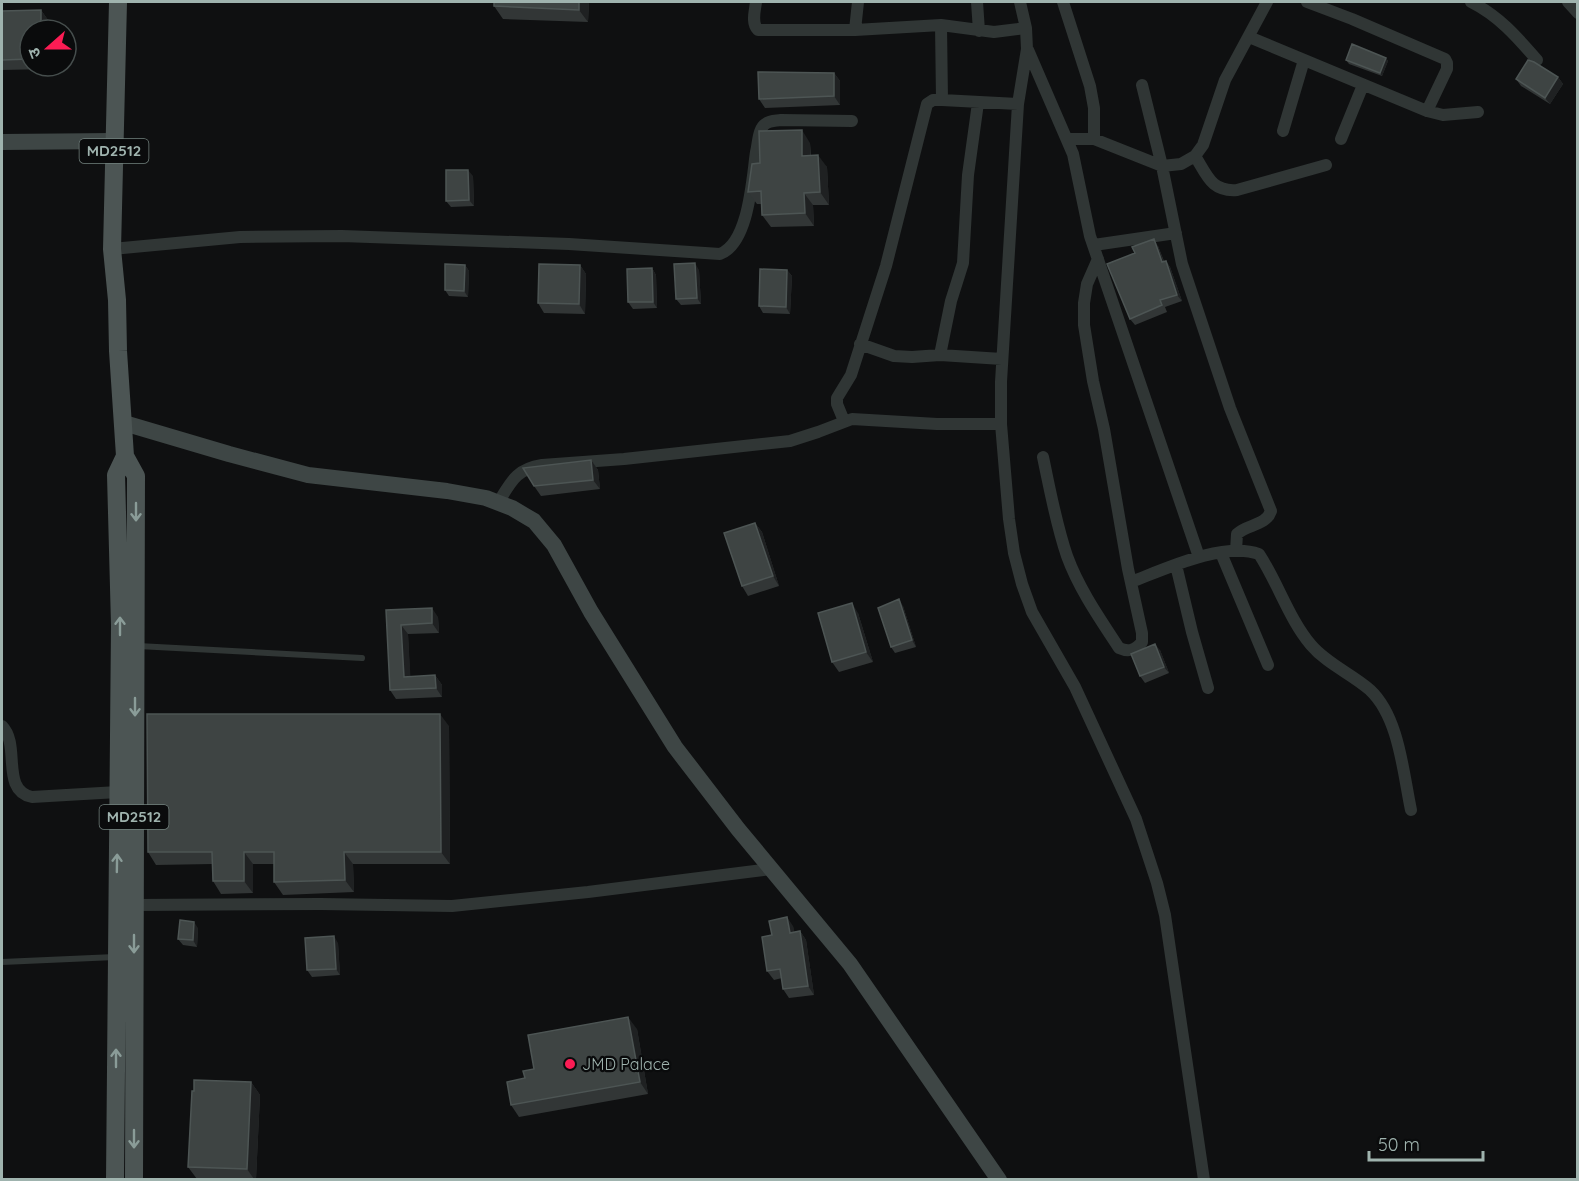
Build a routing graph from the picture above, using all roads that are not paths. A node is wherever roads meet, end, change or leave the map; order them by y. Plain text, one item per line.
1 (118, 2) edge
2 (756, 2) edge
3 (858, 2) edge
4 (977, 2) edge
5 (1020, 2) edge
6 (1063, 2) edge
7 (1268, 2) edge
8 (1307, 2) edge
9 (1471, 2) edge
10 (1568, 2) edge
11 (1578, 13) edge
12 (941, 25) junction
13 (1026, 28) junction
14 (855, 30) junction
15 (979, 31) junction
16 (1249, 37) junction
17 (1027, 48) junction
18 (1304, 60) junction
19 (1537, 60) dead end
20 (1142, 85) dead end
21 (1363, 85) junction
22 (938, 100) junction
23 (978, 103) junction
24 (1018, 104) junction
25 (1427, 111) junction
26 (1478, 112) dead end
27 (852, 121) dead end
28 (1283, 131) dead end
29 (1067, 139) junction
30 (1094, 139) junction
31 (1341, 139) dead end
32 (114, 141) junction
33 (2, 142) edge
34 (1195, 156) junction
35 (1326, 165) dead end
36 (1162, 166) junction
37 (1176, 233) junction
38 (1094, 245) junction
39 (112, 249) junction
40 (1098, 259) junction
41 (860, 344) junction
42 (940, 355) junction
43 (1002, 359) junction
44 (840, 412) junction
45 (124, 423) junction
46 (1001, 424) junction
47 (126, 456) junction
48 (1043, 457) dead end
49 (498, 503) junction
50 (1236, 551) junction
51 (1221, 553) junction
52 (1199, 557) junction
53 (1176, 566) junction
54 (1131, 582) junction
55 (135, 646) junction
56 (362, 658) dead end
57 (1268, 665) dead end
58 (1208, 688) dead end
59 (2, 726) edge
60 (118, 792) junction
61 (1411, 810) dead end
62 (771, 869) junction
63 (134, 905) junction
64 (116, 957) junction
65 (2, 962) edge
66 (115, 1179) edge
67 (134, 1179) edge
68 (999, 1179) edge
69 (1204, 1179) edge

1 - 32 main road, MD2512
2 - 14 street
3 - 14 street
4 - 15 street
5 - 13 street
6 - 30 street
7 - 16 street
8 - 25 street
9 - 19 street
10 - 11 street
12 - 14 street
12 - 15 street
12 - 22 street
13 - 15 street
13 - 17 street
16 - 18 street
16 - 34 street
17 - 24 street
17 - 29 street
18 - 21 street
18 - 28 street
20 - 36 street
21 - 25 street
21 - 31 street
22 - 23 street
22 - 41 street
23 - 24 street
23 - 42 street
24 - 43 street
25 - 26 street
27 - 39 street
29 - 30 street
29 - 38 street
30 - 36 street
32 - 33 street
32 - 39 main road, MD2512
34 - 35 street
34 - 36 street
36 - 37 street
37 - 38 street
37 - 50 street
38 - 40 street
39 - 45 main road, MD2512
40 - 52 street
40 - 54 street
41 - 42 street
41 - 44 street
42 - 43 street
43 - 46 street
44 - 46 street
44 - 49 street
45 - 47 main road, MD2512
45 - 49 street
46 - 69 street
47 -> 55 main road, MD2512
60 -> 47 main road, MD2512
48 - 54 street
49 - 62 street
50 - 51 street
50 - 61 street
51 - 52 street
51 - 57 street
52 - 53 street
53 - 54 street
53 - 58 street
55 - 56 lane
55 -> 63 main road, MD2512
59 - 60 street
64 -> 60 main road, MD2512
62 - 63 street
62 - 68 street
63 -> 67 main road, MD2512
64 - 65 lane
66 -> 64 main road, MD2512

